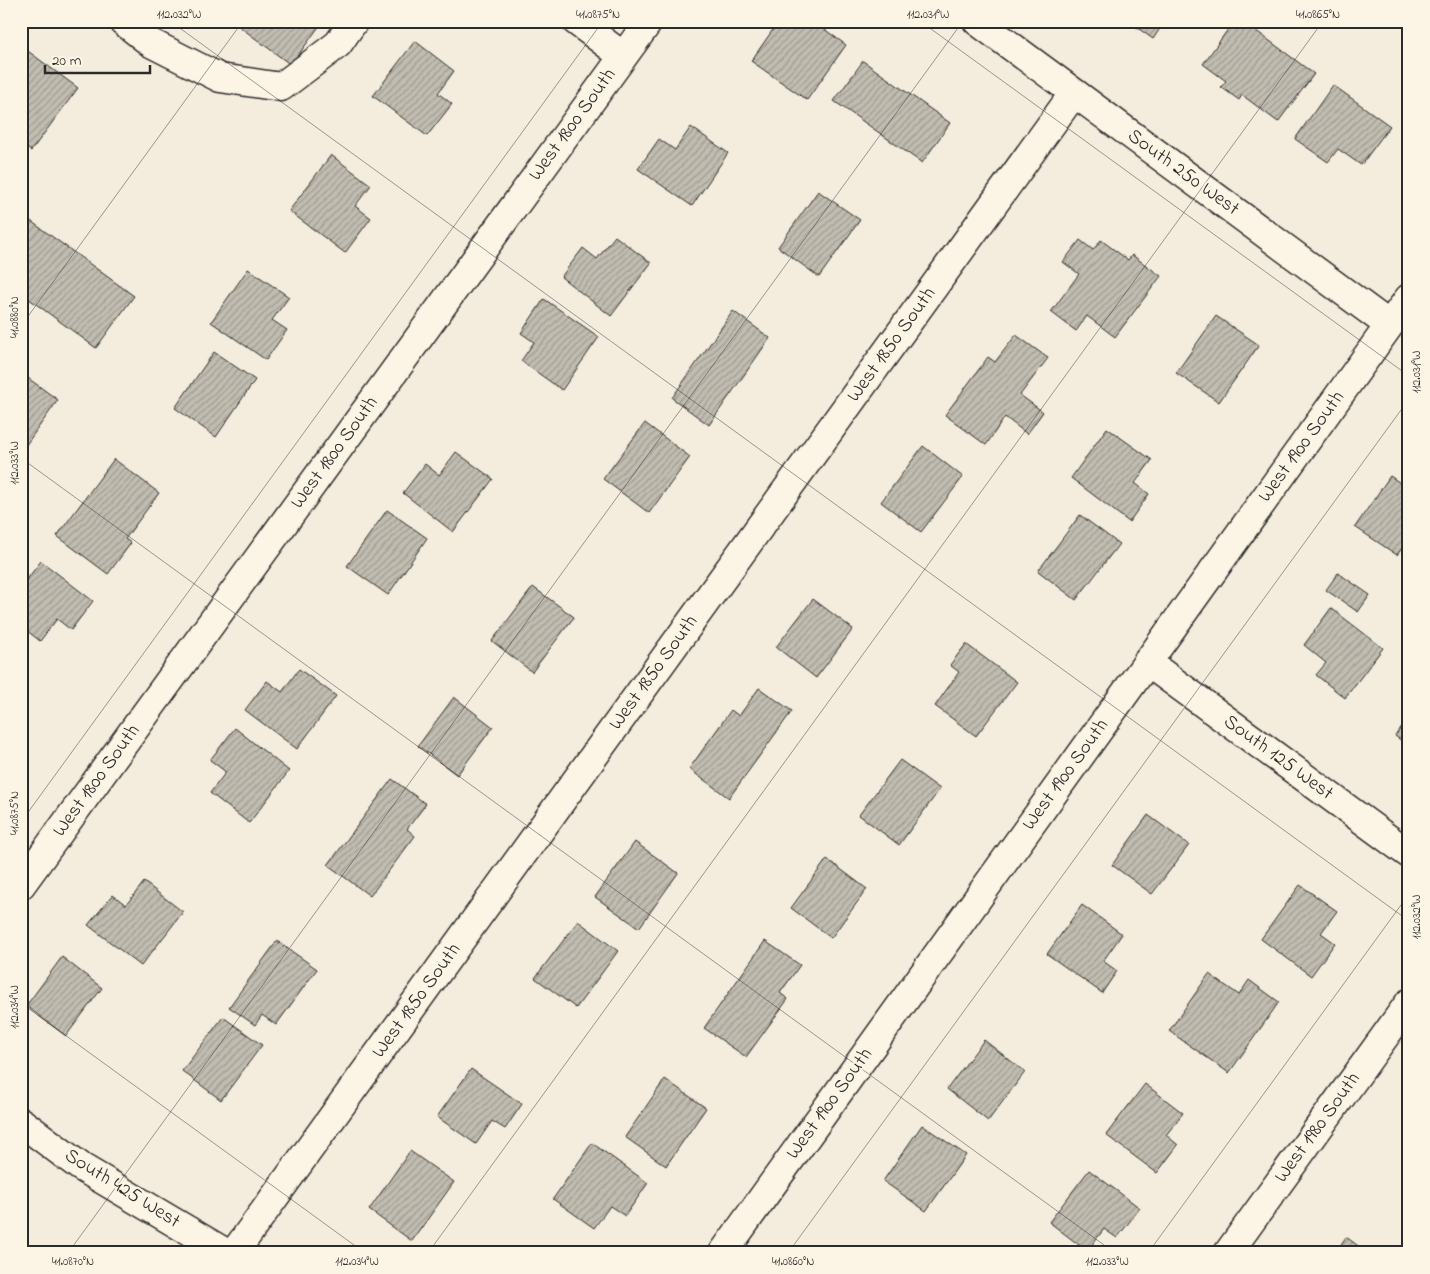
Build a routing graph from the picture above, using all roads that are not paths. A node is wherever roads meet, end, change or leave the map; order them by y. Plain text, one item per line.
1 (123, 21) edge
2 (354, 21) edge
3 (576, 21) edge
4 (649, 21) edge
5 (977, 21) edge
6 (623, 56) junction
7 (1074, 93) junction
8 (1409, 298) edge
9 (1389, 325) junction
10 (1147, 662) junction
11 (1409, 854) edge
12 (21, 885) edge
13 (1409, 1003) edge
14 (21, 1122) edge
15 (226, 1253) edge
16 (234, 1253) edge
17 (723, 1253) edge
18 (1228, 1253) edge

1 - 2 street
3 - 6 street
4 - 6 street, West 1800 South
5 - 7 street, South 250 West
6 - 12 street, West 1800 South
7 - 9 street, South 250 West
7 - 16 street, West 1850 South
8 - 9 street, West 1900 South
9 - 10 street, West 1900 South
10 - 11 street, South 125 West
10 - 17 street, West 1900 South
13 - 18 street, West 1980 South
14 - 15 street, South 425 West

